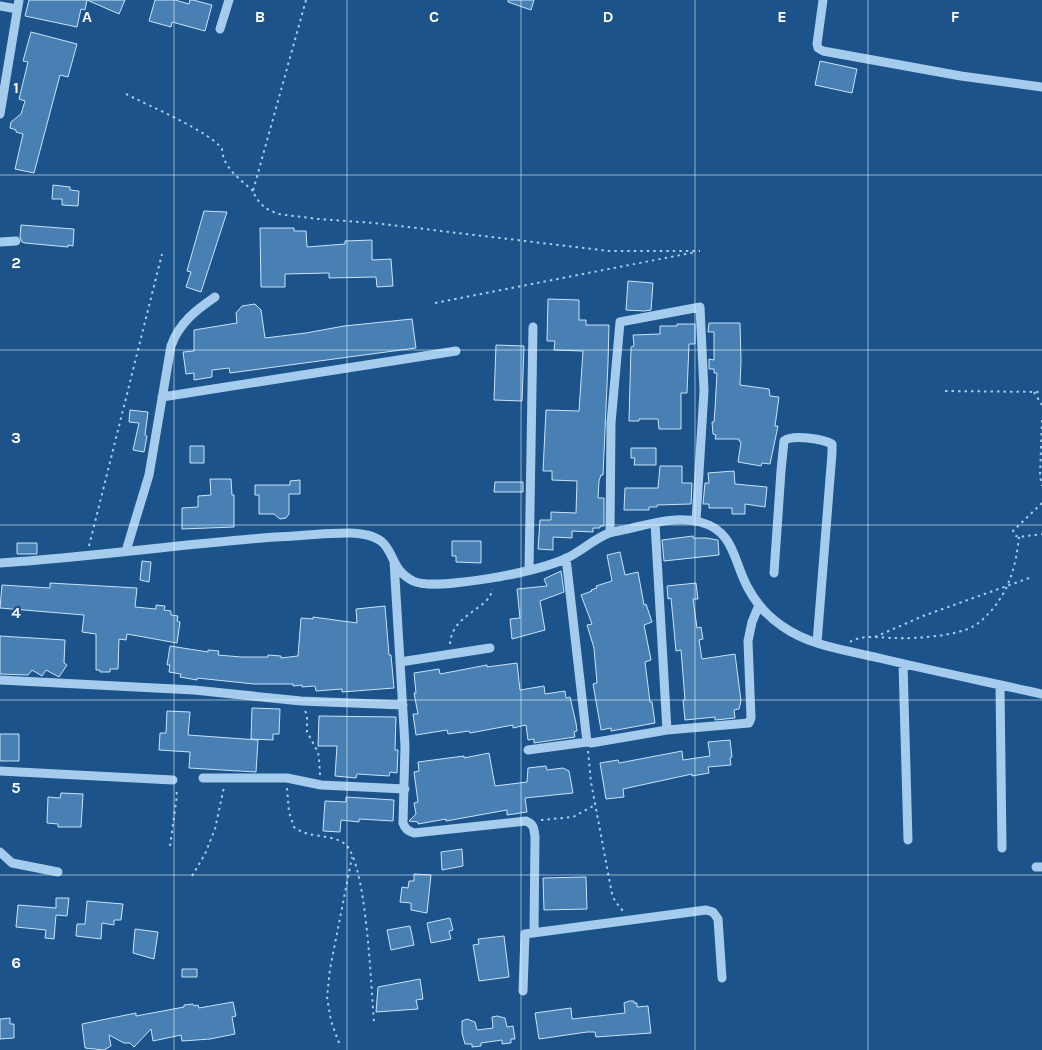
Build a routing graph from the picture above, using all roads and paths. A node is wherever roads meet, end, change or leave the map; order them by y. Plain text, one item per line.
1 (229, 0) edge
2 (306, 0) edge
3 (823, 0) edge
4 (18, 4) edge
5 (0, 6) edge
6 (220, 30) dead end
7 (1042, 87) edge
8 (126, 94) dead end
9 (0, 114) edge
10 (253, 191) junction
11 (0, 242) edge
12 (16, 242) dead end
13 (162, 254) dead end
14 (215, 297) dead end
15 (435, 303) dead end
16 (533, 327) dead end
17 (456, 351) dead end
18 (945, 391) dead end
19 (1034, 392) junction
20 (1042, 392) edge
21 (162, 397) junction
22 (1042, 405) edge
23 (1042, 420) edge
24 (1042, 486) edge
25 (1042, 503) edge
26 (696, 521) junction
27 (654, 523) junction
28 (610, 533) junction
29 (1042, 534) edge
30 (1019, 537) junction
31 (126, 551) junction
32 (87, 556) junction
33 (566, 558) junction
34 (394, 559) junction
35 (0, 563) edge
36 (529, 570) junction
37 (774, 572) dead end
38 (1032, 577) dead end
39 (488, 578) junction
40 (1008, 587) junction
41 (759, 605) junction
42 (873, 638) junction
43 (817, 643) junction
44 (490, 648) dead end
45 (845, 650) junction
46 (450, 654) junction
47 (400, 662) junction
48 (903, 664) junction
49 (0, 680) edge
50 (1000, 685) junction
51 (1042, 694) edge
52 (301, 702) junction
53 (403, 705) junction
54 (667, 730) junction
55 (587, 742) junction
56 (528, 750) dead end
57 (0, 771) edge
58 (204, 778) dead end
59 (226, 778) junction
60 (287, 778) junction
61 (170, 780) joint
62 (320, 784) junction
63 (405, 789) junction
64 (596, 805) junction
65 (526, 822) junction
66 (908, 840) dead end
67 (170, 846) dead end
68 (1002, 848) dead end
69 (0, 852) edge
70 (352, 857) junction
71 (58, 872) dead end
72 (192, 876) dead end
73 (635, 920) junction
74 (534, 933) junction
75 (722, 978) dead end
76 (524, 991) dead end
77 (374, 1022) dead end
78 (339, 1043) dead end

1 - 6 street
2 - 10 path
3 - 7 street
4 - 5 street
4 - 9 street
8 - 10 path
10 - 15 path
11 - 12 street
13 - 32 path
14 - 21 street
16 - 36 street
17 - 21 street
18 - 19 path
19 - 20 path
19 - 22 path
21 - 31 street
23 - 24 path
25 - 30 path
26 - 27 street
26 - 28 street
26 - 41 street
27 - 28 street
27 - 54 street
28 - 33 street
29 - 30 path
30 - 40 path
31 - 32 street
31 - 34 street
32 - 35 street
33 - 36 street
33 - 55 street
34 - 39 street
34 - 47 street
36 - 39 street
37 - 43 street
38 - 40 path
39 - 46 path
40 - 42 path
40 - 42 path
41 - 43 street
41 - 54 street
42 - 45 path
43 - 45 street
44 - 46 street
45 - 48 street
46 - 47 street
47 - 53 street
48 - 50 street
48 - 66 street
49 - 52 street
50 - 51 street
50 - 68 street
52 - 53 street
52 - 62 path
53 - 63 street
54 - 55 street
55 - 56 street
55 - 64 path
57 - 61 street
58 - 59 street
59 - 60 street
59 - 72 path
60 - 62 street
60 - 70 path
61 - 67 path
62 - 63 street
63 - 65 street
64 - 65 path
64 - 73 path
65 - 74 street
69 - 71 street
70 - 77 path
70 - 78 path
73 - 74 street
73 - 75 street
74 - 76 street

